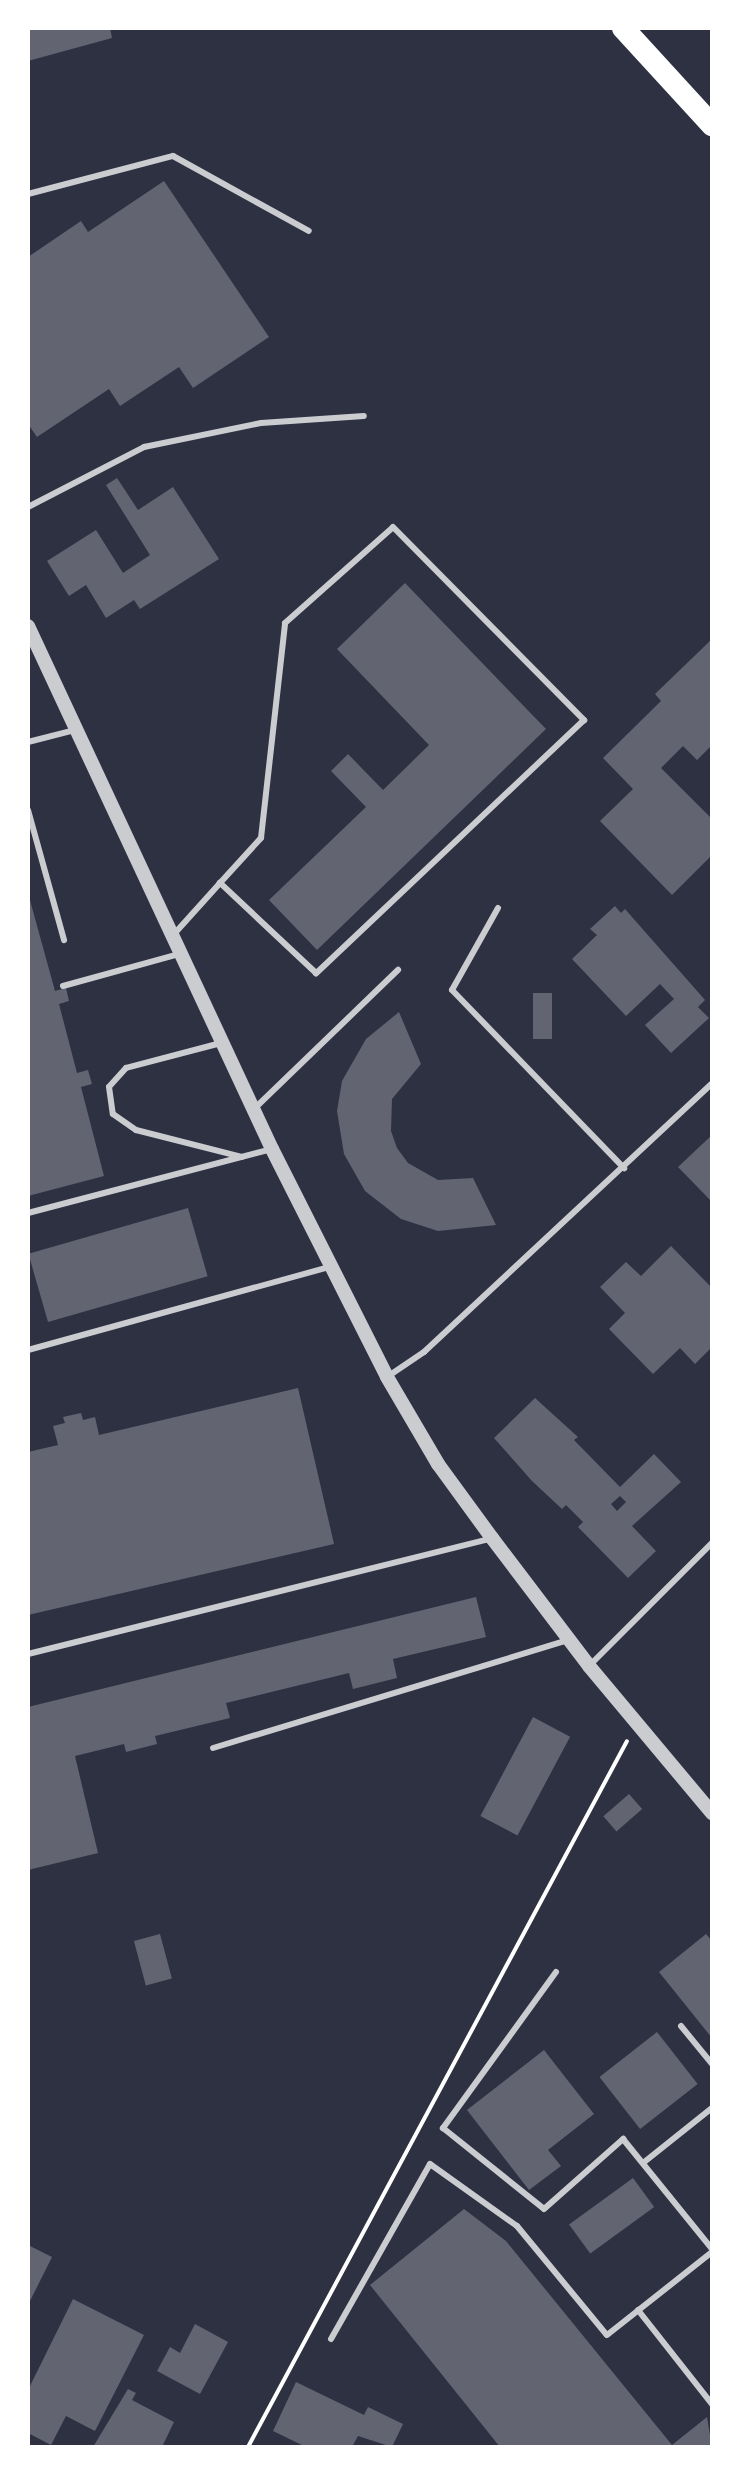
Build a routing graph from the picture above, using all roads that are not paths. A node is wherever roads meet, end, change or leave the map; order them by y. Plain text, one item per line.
1 (623, 28) edge
2 (712, 125) edge
3 (28, 194) edge
4 (309, 231) dead end
5 (364, 416) dead end
6 (28, 507) edge
7 (28, 626) edge
8 (79, 730) junction
9 (28, 742) edge
10 (28, 810) edge
11 (220, 883) junction
12 (498, 908) dead end
13 (175, 933) junction
14 (64, 940) dead end
15 (182, 953) junction
16 (398, 970) dead end
17 (63, 986) dead end
18 (224, 1042) junction
19 (712, 1083) edge
20 (255, 1108) junction
21 (272, 1149) junction
22 (242, 1157) junction
23 (624, 1168) junction
24 (28, 1213) edge
25 (329, 1267) junction
26 (28, 1350) edge
27 (387, 1377) junction
28 (492, 1538) junction
29 (712, 1543) edge
30 (570, 1639) junction
31 (28, 1654) edge
32 (589, 1666) junction
33 (213, 1748) dead end
34 (712, 1813) edge
35 (556, 1972) dead end
36 (681, 2026) dead end
37 (712, 2064) edge
38 (712, 2108) edge
39 (643, 2163) junction
40 (712, 2250) edge
41 (638, 2310) junction
42 (331, 2339) dead end
43 (712, 2404) edge

1 - 2 highway
3 - 4 lane
5 - 6 lane
7 - 8 street
8 - 9 lane
8 - 13 street
10 - 14 lane
11 - 11 lane
11 - 13 lane
12 - 23 lane
13 - 15 street
15 - 17 lane
15 - 18 street
16 - 20 lane
18 - 20 street
18 - 22 lane
19 - 23 lane
20 - 21 street
21 - 22 lane
21 - 25 street
22 - 24 lane
23 - 27 lane
25 - 26 lane
25 - 27 street
27 - 28 street
28 - 30 street
28 - 31 lane
29 - 32 lane
30 - 32 street
30 - 33 lane
32 - 34 street
35 - 39 lane
36 - 37 lane
38 - 39 lane
39 - 40 lane
40 - 41 lane
41 - 42 lane
41 - 43 lane

